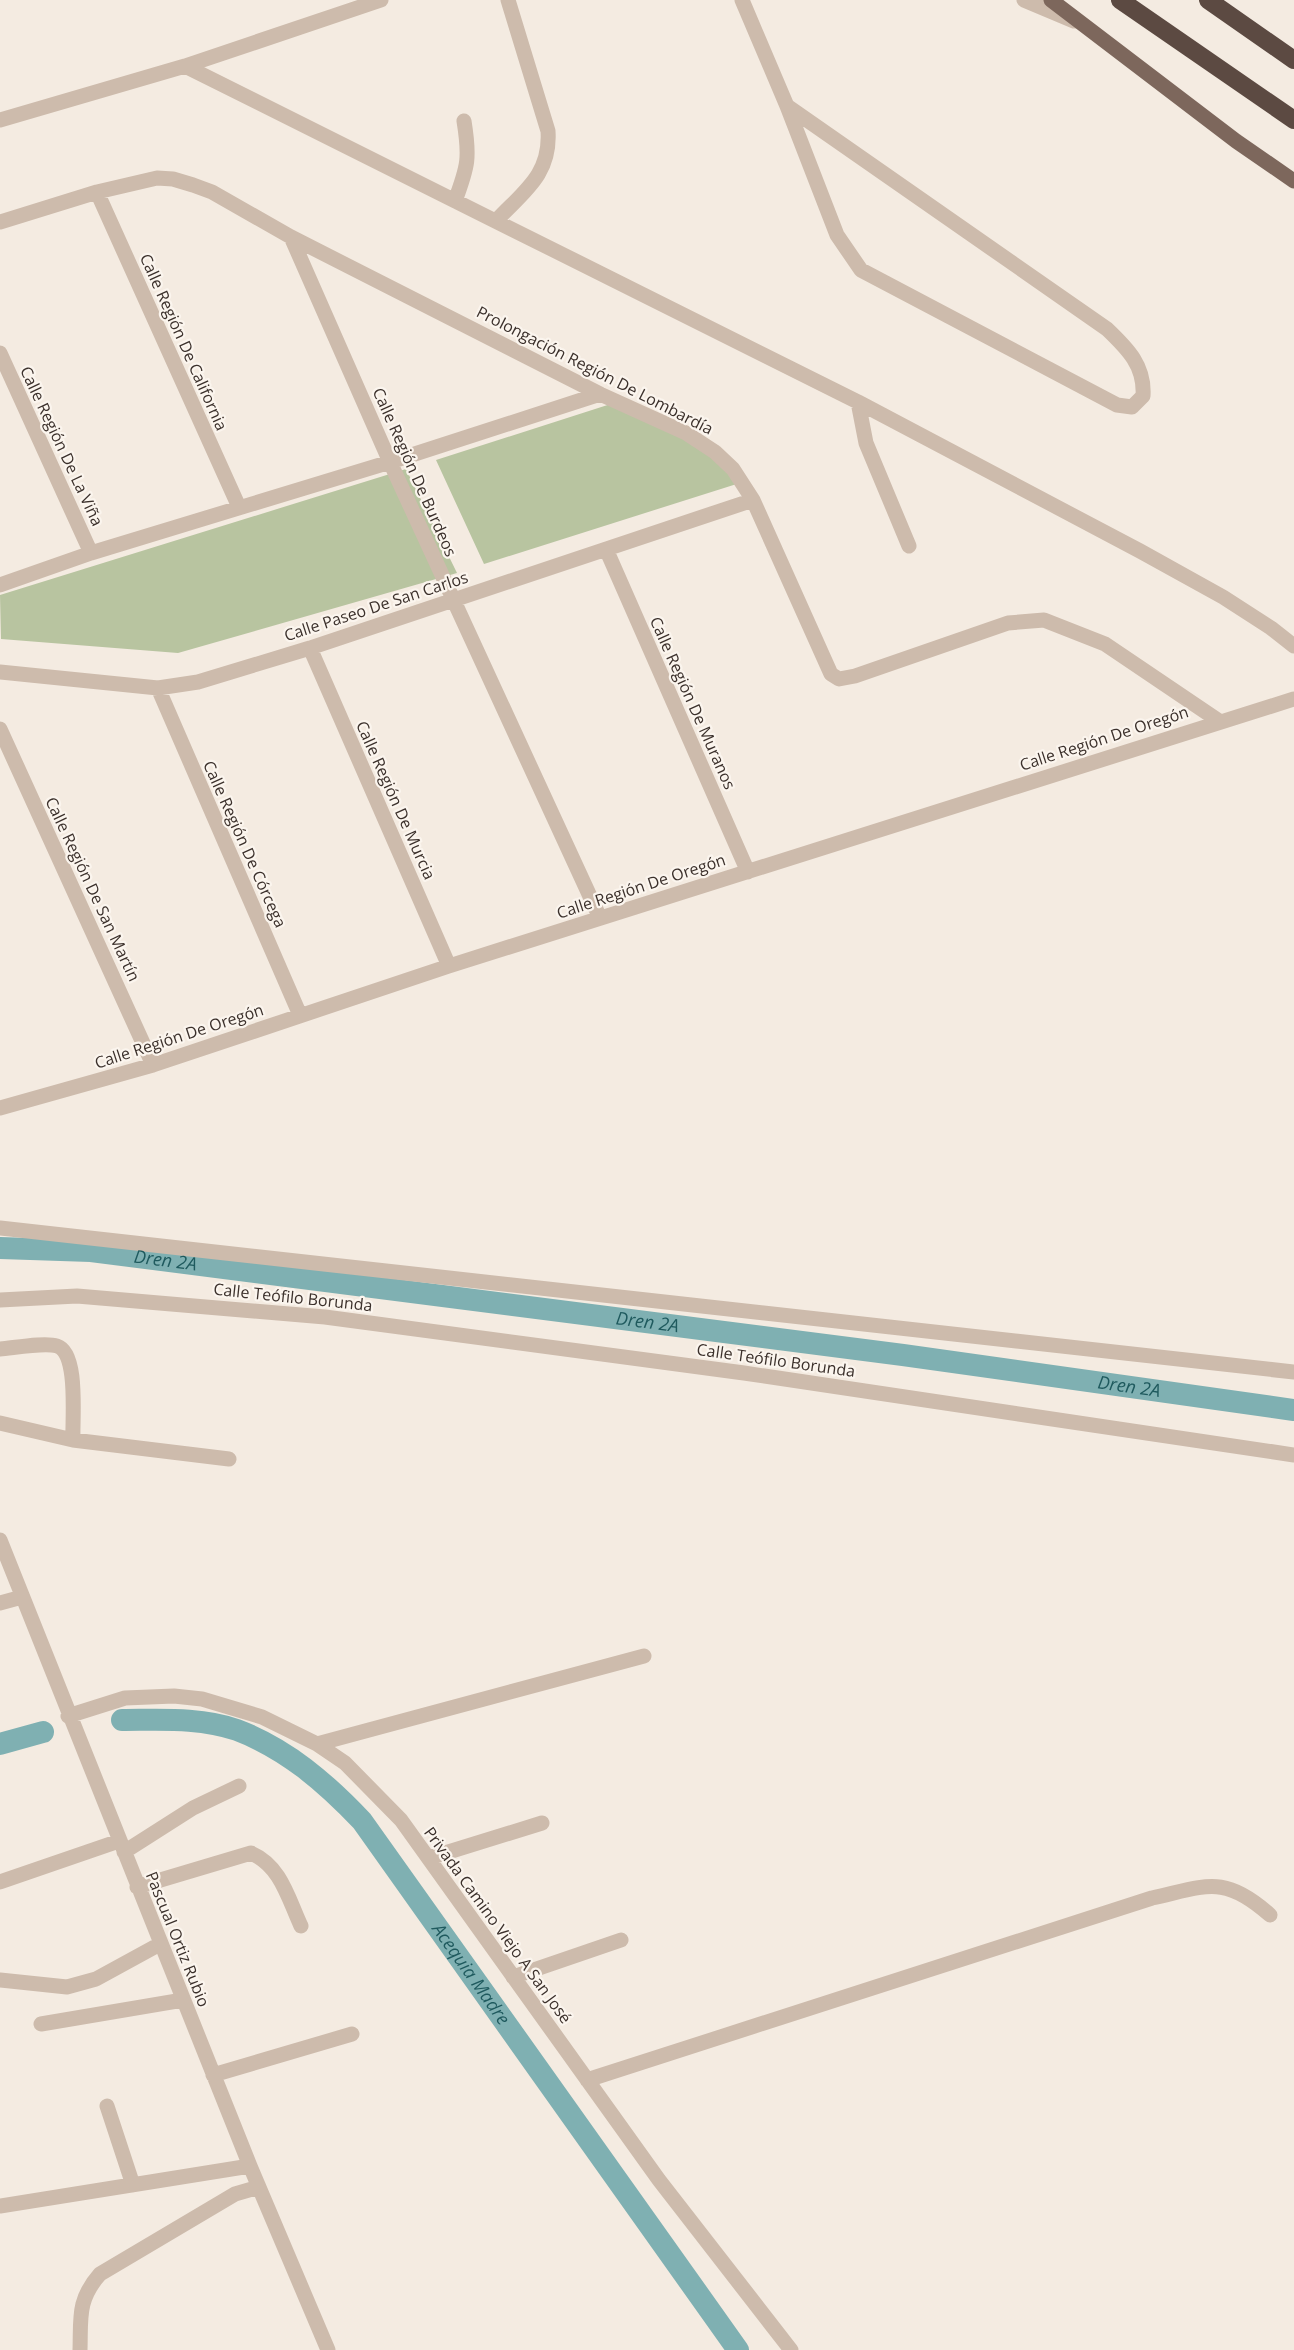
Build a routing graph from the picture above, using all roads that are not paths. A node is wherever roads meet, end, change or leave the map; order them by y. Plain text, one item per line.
1 (381, 0) edge
2 (508, 0) edge
3 (742, 0) edge
4 (1024, 0) edge
5 (1052, 0) edge
6 (1120, 0) edge
7 (1208, 0) edge
8 (362, 3) edge
9 (1077, 22) junction
10 (1294, 60) edge
11 (184, 66) junction
12 (787, 106) junction
13 (0, 120) edge
14 (1294, 120) edge
15 (464, 121) dead end
16 (1294, 182) edge
17 (97, 192) junction
18 (455, 201) junction
19 (496, 221) junction
20 (0, 222) edge
21 (291, 237) junction
22 (0, 353) edge
23 (600, 394) junction
24 (858, 402) junction
25 (390, 462) junction
26 (753, 500) junction
27 (239, 507) junction
28 (909, 546) dead end
29 (606, 549) junction
30 (91, 553) junction
31 (0, 585) edge
32 (453, 600) junction
33 (1294, 646) edge
34 (310, 648) junction
35 (0, 672) edge
36 (158, 688) junction
37 (1294, 699) edge
38 (1219, 721) junction
39 (0, 729) edge
40 (748, 872) junction
41 (600, 918) junction
42 (449, 966) junction
43 (300, 1015) junction
44 (153, 1065) junction
45 (1, 1105) edge
46 (0, 1228) edge
47 (0, 1300) edge
48 (0, 1349) edge
49 (1294, 1372) edge
50 (0, 1423) edge
51 (72, 1440) junction
52 (1294, 1455) edge
53 (229, 1459) dead end
54 (0, 1540) edge
55 (22, 1598) junction
56 (0, 1603) edge
57 (644, 1656) dead end
58 (68, 1716) junction
59 (317, 1744) junction
60 (239, 1786) dead end
61 (542, 1822) dead end
62 (121, 1847) junction
63 (429, 1858) junction
64 (0, 1882) edge
65 (137, 1887) junction
66 (1270, 1915) dead end
67 (301, 1926) dead end
68 (621, 1940) dead end
69 (160, 1944) junction
70 (513, 1977) junction
71 (0, 1980) edge
72 (183, 2000) junction
73 (41, 2024) dead end
74 (352, 2034) dead end
75 (213, 2075) junction
76 (587, 2080) junction
77 (107, 2106) dead end
78 (250, 2166) junction
79 (133, 2185) junction
80 (259, 2187) junction
81 (0, 2206) edge
82 (80, 2350) edge
83 (328, 2350) edge
84 (791, 2350) edge

1 - 8 street
2 - 19 street
3 - 12 street
4 - 9 street
5 - 9 main road
6 - 14 highway
7 - 10 highway
8 - 11 street
9 - 16 main road
11 - 13 street
11 - 18 street
12 - 12 street
15 - 18 street
17 - 20 street, Prolongación Región De Lombardía
17 - 21 street, Prolongación Región De Lombardía
17 - 27 street, Calle Región De California
18 - 19 street
19 - 24 street
21 - 23 street, Prolongación Región De Lombardía
21 - 25 street, Calle Región De Burdeos
22 - 30 street, Calle Región De La Viña
23 - 25 street
23 - 26 street, Prolongación Región De Lombardía
24 - 28 street
24 - 33 street
25 - 27 street
25 - 32 street, Calle Región De Burdeos
26 - 29 street, Calle Paseo De San Carlos
26 - 38 street, Prolongación Región De Lombardía
27 - 30 street
29 - 32 street, Calle Paseo De San Carlos
29 - 40 street, Calle Región De Muranos
30 - 31 street
32 - 34 street, Calle Paseo De San Carlos
32 - 41 street, Calle Región De Burdeos
34 - 36 street, Calle Paseo De San Carlos
34 - 42 street, Calle Región De Murcia
35 - 36 street, Calle Paseo De San Carlos
36 - 43 street, Calle Región De Córcega
37 - 38 street, Calle Región De Oregón
38 - 40 street, Calle Región De Oregón
39 - 44 street, Calle Región De San Martín
40 - 41 street, Calle Región De Oregón
41 - 42 street, Calle Región De Oregón
42 - 43 street, Calle Región De Oregón
43 - 44 street, Calle Región De Oregón
44 - 45 street, Calle Región De Oregón
46 - 49 street
47 - 52 street, Calle Teófilo Borunda
48 - 51 street
50 - 51 street
51 - 53 street
54 - 55 street, Pascual Ortiz Rubio
55 - 56 street
55 - 58 street, Pascual Ortiz Rubio
57 - 59 street
58 - 59 street, Privada Camino Viejo A San José
58 - 62 street, Pascual Ortiz Rubio
59 - 63 street, Privada Camino Viejo A San José
60 - 62 street
61 - 63 street
62 - 64 street
62 - 65 street, Pascual Ortiz Rubio
63 - 70 street, Privada Camino Viejo A San José
65 - 67 street
65 - 69 street, Pascual Ortiz Rubio
66 - 76 street
68 - 70 street
69 - 71 street
69 - 72 street, Pascual Ortiz Rubio
70 - 76 street, Privada Camino Viejo A San José
72 - 73 street
72 - 75 street, Pascual Ortiz Rubio
74 - 75 street
75 - 78 street, Pascual Ortiz Rubio
76 - 84 street, Privada Camino Viejo A San José
77 - 79 street
78 - 79 street
78 - 80 street, Pascual Ortiz Rubio
79 - 81 street
80 - 82 street
80 - 83 street, Pascual Ortiz Rubio

